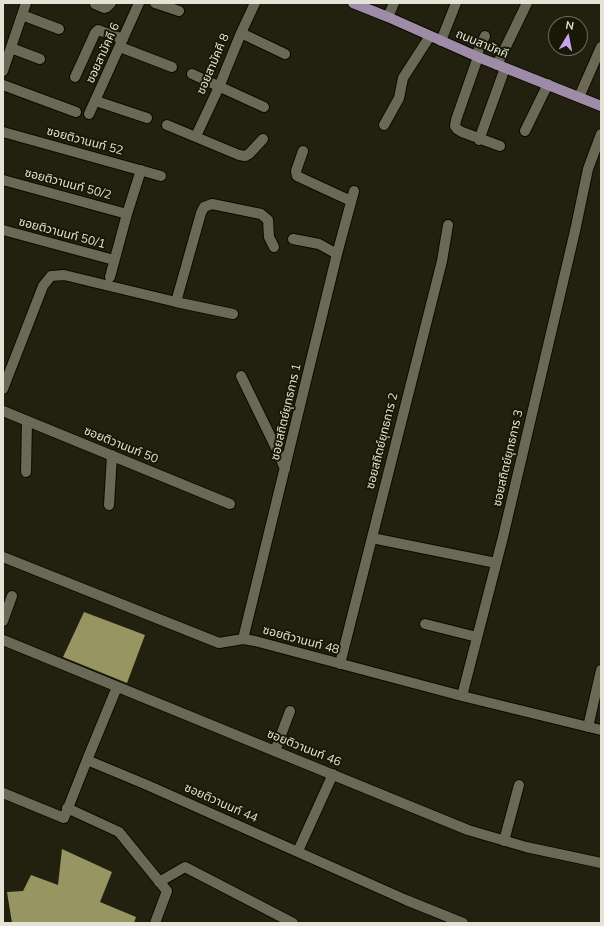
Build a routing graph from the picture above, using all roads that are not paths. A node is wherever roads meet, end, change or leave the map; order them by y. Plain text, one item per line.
1 (26, 3) edge
2 (111, 3) edge
3 (139, 3) edge
4 (155, 3) edge
5 (255, 3) edge
6 (353, 3) edge
7 (394, 3) edge
8 (456, 3) edge
9 (526, 3) edge
10 (95, 4) dead end
11 (179, 12) dead end
12 (22, 15) junction
13 (388, 17) junction
14 (59, 29) dead end
15 (240, 33) junction
16 (430, 36) junction
17 (485, 36) dead end
18 (441, 41) junction
19 (122, 43) junction
20 (601, 47) edge
21 (11, 48) junction
22 (285, 54) dead end
23 (477, 57) junction
24 (40, 59) dead end
25 (172, 67) dead end
26 (501, 67) junction
27 (3, 71) edge
28 (192, 74) dead end
29 (75, 77) dead end
30 (548, 84) junction
31 (3, 85) edge
32 (219, 87) junction
33 (579, 97) junction
34 (96, 101) junction
35 (601, 106) edge
36 (264, 107) dead end
37 (76, 112) dead end
38 (89, 114) dead end
39 (147, 118) dead end
40 (384, 124) dead end
41 (168, 125) dead end
42 (525, 131) dead end
43 (3, 132) edge
44 (601, 134) edge
45 (196, 136) junction
46 (263, 139) dead end
47 (479, 140) junction
48 (500, 146) dead end
49 (303, 151) dead end
50 (141, 170) junction
51 (161, 176) dead end
52 (3, 180) edge
53 (354, 191) dead end
54 (351, 201) junction
55 (127, 214) junction
56 (448, 225) dead end
57 (3, 230) edge
58 (293, 239) dead end
59 (274, 247) dead end
60 (337, 254) junction
61 (114, 260) junction
62 (110, 277) dead end
63 (176, 302) junction
64 (233, 314) dead end
65 (242, 376) dead end
66 (3, 389) edge
67 (3, 411) edge
68 (27, 421) junction
69 (112, 455) junction
70 (285, 469) junction
71 (26, 472) dead end
72 (230, 504) dead end
73 (109, 505) dead end
74 (372, 538) junction
75 (3, 557) edge
76 (496, 563) junction
77 (12, 596) dead end
78 (3, 621) edge
79 (425, 624) dead end
80 (477, 637) junction
81 (243, 639) junction
82 (3, 640) edge
83 (340, 664) junction
84 (601, 670) edge
85 (117, 687) junction
86 (462, 696) junction
87 (290, 711) dead end
88 (588, 727) junction
89 (601, 730) edge
90 (275, 751) junction
91 (87, 760) junction
92 (333, 774) junction
93 (519, 786) dead end
94 (3, 793) edge
95 (67, 808) junction
96 (504, 841) junction
97 (298, 852) junction
98 (601, 863) edge
99 (159, 882) junction
100 (155, 923) edge
101 (293, 923) edge
102 (462, 923) edge

1 - 12 street
2 - 10 street
3 - 19 street, ซอยสามัคคี 6
4 - 11 street
5 - 15 street, ซอยสามัคคี 8
6 - 13 main road, ถนนสามัคคี
7 - 13 street
8 - 18 street
9 - 26 street
12 - 14 street
12 - 21 street
13 - 16 main road, ถนนสามัคคี
15 - 22 street
15 - 32 street, ซอยสามัคคี 8
16 - 18 main road, ถนนสามัคคี
16 - 40 street
17 - 23 street
18 - 23 main road, ถนนสามัคคี
19 - 25 street
19 - 29 street
19 - 34 street, ซอยสามัคคี 6
20 - 33 street
21 - 24 street
21 - 27 street
23 - 26 main road, ถนนสามัคคี
23 - 47 street
26 - 30 main road, ถนนสามัคคี
26 - 47 street
28 - 32 street
30 - 33 main road, ถนนสามัคคี
30 - 42 street
31 - 37 street
32 - 36 street
32 - 45 street, ซอยสามัคคี 8
33 - 35 main road, ถนนสามัคคี
34 - 38 street, ซอยสามัคคี 6
34 - 39 street
41 - 45 street
43 - 50 street, ซอยติวานนท์ 52
44 - 76 street, ซอยสถิตย์ยุทธการ 3
45 - 46 street
47 - 48 street
49 - 54 street
50 - 51 street, ซอยติวานนท์ 52
50 - 55 street
52 - 55 street, ซอยติวานนท์ 50/2
53 - 54 street, ซอยสถิตย์ยุทธการ 1
54 - 60 street, ซอยสถิตย์ยุทธการ 1
55 - 61 street
56 - 74 street, ซอยสถิตย์ยุทธการ 2
57 - 61 street, ซอยติวานนท์ 50/1
58 - 60 street
59 - 63 street
60 - 70 street, ซอยสถิตย์ยุทธการ 1
61 - 62 street
63 - 64 street
63 - 66 street
65 - 70 street
67 - 68 street, ซอยติวานนท์ 50
68 - 69 street, ซอยติวานนท์ 50
68 - 71 street
69 - 72 street, ซอยติวานนท์ 50
69 - 73 street
70 - 81 street, ซอยสถิตย์ยุทธการ 1
74 - 76 street
74 - 83 street, ซอยสถิตย์ยุทธการ 2
75 - 81 street, ซอยติวานนท์ 48
76 - 80 street, ซอยสถิตย์ยุทธการ 3
77 - 78 street
79 - 80 street
80 - 86 street, ซอยสถิตย์ยุทธการ 3
81 - 83 street, ซอยติวานนท์ 48
82 - 85 street, ซอยติวานนท์ 46
83 - 86 street, ซอยติวานนท์ 48
84 - 88 street
85 - 90 street, ซอยติวานนท์ 46
85 - 91 street
86 - 88 street, ซอยติวานนท์ 48
87 - 90 street
88 - 89 street, ซอยติวานนท์ 48
90 - 92 street, ซอยติวานนท์ 46
91 - 95 street
91 - 97 street, ซอยติวานนท์ 44
92 - 96 street, ซอยติวานนท์ 46
92 - 97 street
93 - 96 street
94 - 95 street
95 - 99 street
96 - 98 street, ซอยติวานนท์ 46
97 - 102 street, ซอยติวานนท์ 44
99 - 100 street
99 - 101 street

